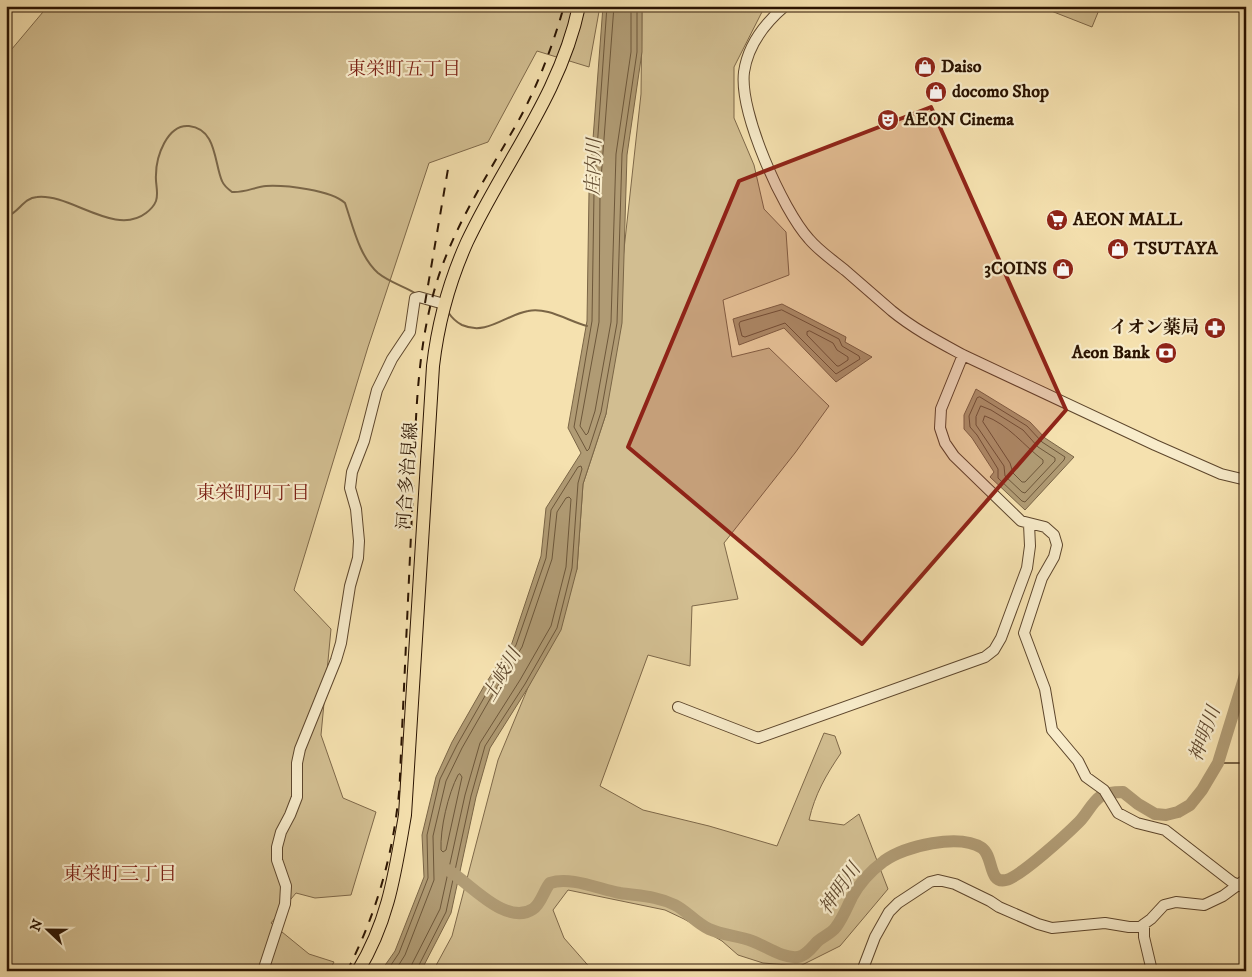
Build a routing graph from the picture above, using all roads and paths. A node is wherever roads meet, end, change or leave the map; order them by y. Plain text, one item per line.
1 (579, 6) edge
2 (786, 6) edge
3 (444, 304) junction
4 (964, 355) junction
5 (1246, 480) edge
6 (1029, 524) junction
7 (678, 706) dead end
8 (1244, 884) edge
9 (1144, 924) junction
10 (263, 971) edge
11 (358, 971) edge
12 (862, 971) edge
13 (1152, 971) edge

1 - 3 main road, 河合多治見線
2 - 4 street
3 - 10 street
3 - 11 main road, 河合多治見線
4 - 5 street
4 - 6 street
6 - 7 street
6 - 8 street
8 - 9 street
9 - 12 street
9 - 13 street

